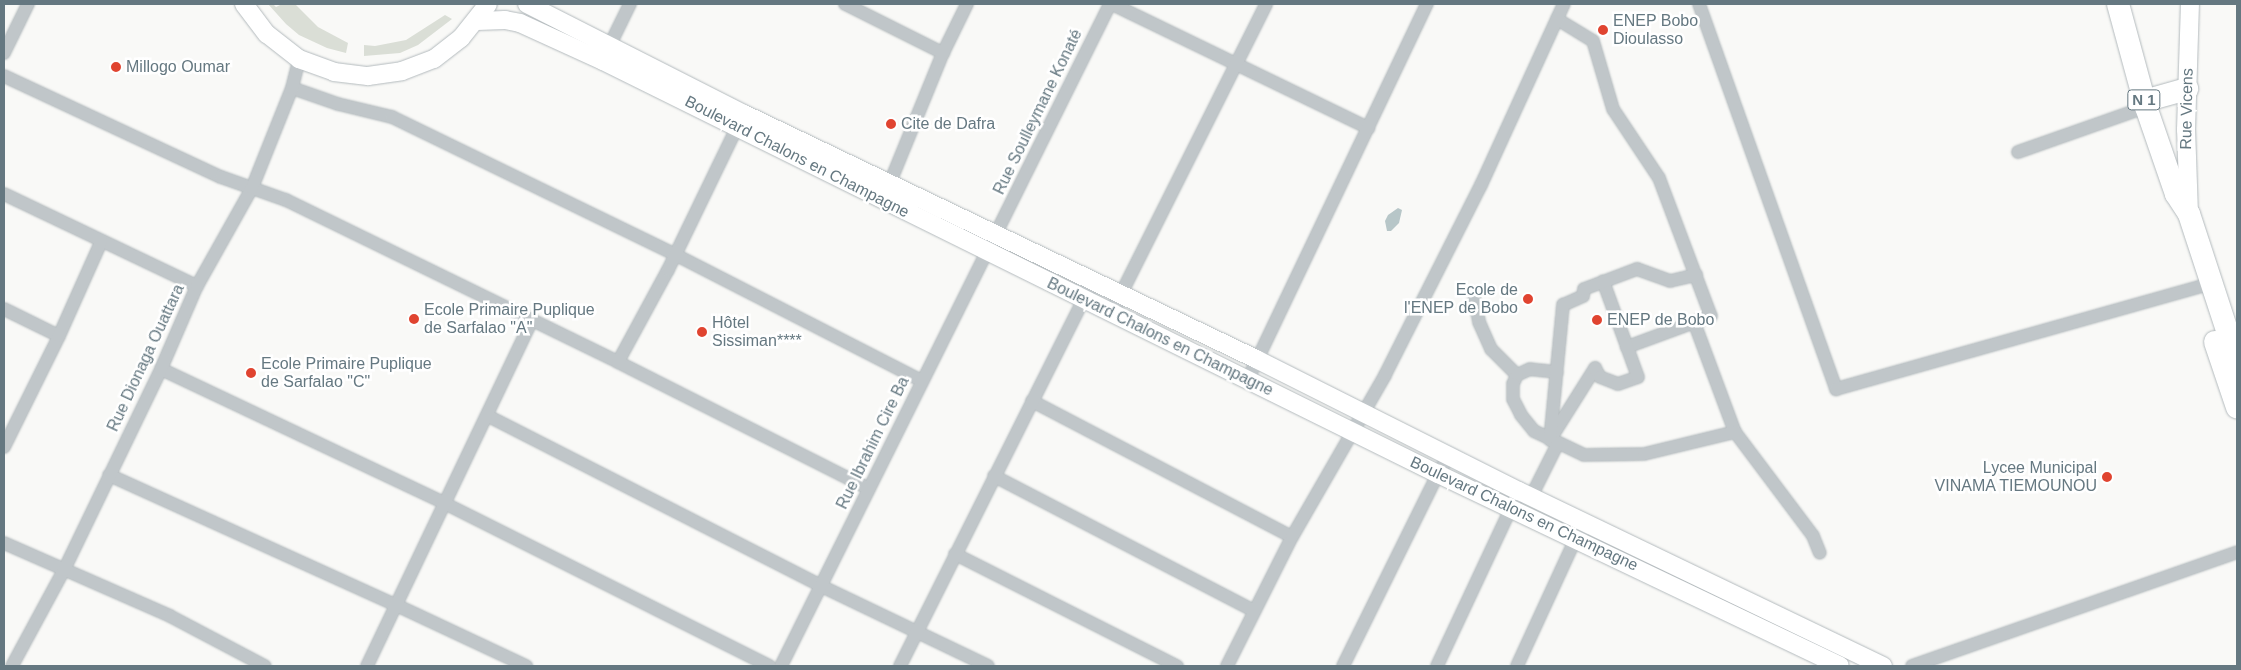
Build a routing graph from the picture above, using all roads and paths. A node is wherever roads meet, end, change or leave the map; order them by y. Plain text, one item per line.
1 (28, 4) edge
2 (244, 4) edge
3 (488, 4) edge
4 (527, 4) edge
5 (630, 4) edge
6 (845, 4) edge
7 (967, 4) edge
8 (1111, 4) edge
9 (1266, 4) edge
10 (1426, 4) edge
11 (1564, 4) edge
12 (1699, 4) edge
13 (2118, 4) edge
14 (2190, 4) edge
15 (1557, 20) junction
16 (477, 21) junction
17 (4, 53) edge
18 (943, 53) junction
19 (606, 54) junction
20 (299, 59) junction
21 (1235, 64) junction
22 (4, 76) edge
23 (292, 88) junction
24 (2187, 89) junction
25 (2145, 104) junction
26 (741, 120) junction
27 (1369, 128) junction
28 (2018, 152) dead end
29 (890, 183) junction
30 (252, 188) junction
31 (4, 194) edge
32 (2176, 194) junction
33 (882, 200) junction
34 (2188, 214) junction
35 (995, 235) junction
36 (101, 242) junction
37 (986, 252) junction
38 (676, 255) junction
39 (1696, 275) junction
40 (1093, 281) junction
41 (1602, 281) junction
42 (2205, 285) junction
43 (197, 286) junction
44 (1473, 293) dead end
45 (1121, 295) junction
46 (1084, 300) junction
47 (4, 309) edge
48 (1111, 314) junction
49 (532, 320) junction
50 (1694, 322) junction
51 (59, 336) junction
52 (1627, 347) junction
53 (1256, 359) junction
54 (2237, 361) edge
55 (618, 362) junction
56 (161, 369) junction
57 (1557, 372) junction
58 (1518, 375) junction
59 (1248, 379) junction
60 (922, 381) junction
61 (1032, 401) junction
62 (2237, 407) edge
63 (1364, 414) junction
64 (488, 416) junction
65 (8, 426) edge
66 (1352, 432) junction
67 (1735, 432) junction
68 (1554, 442) junction
69 (4, 447) edge
70 (1449, 456) junction
71 (109, 474) junction
72 (1438, 474) junction
73 (994, 476) junction
74 (869, 489) junction
75 (1525, 494) junction
76 (446, 504) junction
77 (1510, 508) junction
78 (1589, 525) junction
79 (1292, 536) junction
80 (1576, 538) junction
81 (4, 543) edge
82 (2237, 552) edge
83 (1820, 553) dead end
84 (955, 554) junction
85 (64, 570) junction
86 (821, 586) junction
87 (396, 605) junction
88 (1254, 611) junction
89 (916, 632) junction
90 (17, 665) edge
91 (265, 666) edge
92 (367, 666) edge
93 (526, 666) edge
94 (770, 666) edge
95 (781, 666) edge
96 (900, 666) edge
97 (988, 666) edge
98 (1177, 666) edge
99 (1227, 666) edge
100 (1343, 666) edge
101 (1438, 666) edge
102 (1517, 666) edge
103 (1840, 666) edge
104 (1883, 666) edge
105 (1912, 666) edge

1 - 17 street
2 - 20 main road
3 - 16 main road
4 - 19 main road, Boulevard Chalons en Champagne
5 - 19 street
6 - 18 street
7 - 18 street
8 - 21 street
8 - 35 street, Rue Soulleymane Konaté
9 - 21 street
10 - 27 street
11 - 15 street
12 - 42 street
13 - 25 highway, N 1
14 - 24 main road, Rue Vicens
15 - 39 street
15 - 63 street
16 - 19 main road, Boulevard Chalons en Champagne
16 - 20 main road
18 - 29 street
19 - 26 main road, Boulevard Chalons en Champagne
20 - 23 street, Rue Dionaga Ouattara
21 - 27 street
21 - 45 street
22 - 30 street
23 - 30 street, Rue Dionaga Ouattara
23 - 38 street
24 - 25 highway
24 - 34 main road, Rue Vicens
25 - 28 street
25 - 32 highway, N 1
26 - 29 main road, Boulevard Chalons en Champagne
26 - 33 main road, Boulevard Chalons en Champagne
26 - 38 street
27 - 53 street
29 - 33 street
29 - 35 main road, Boulevard Chalons en Champagne
30 - 43 street, Rue Dionaga Ouattara
30 - 49 street
31 - 36 street
32 - 34 highway, N 1
32 - 42 highway, N 1
33 - 37 main road, Boulevard Chalons en Champagne
34 - 42 highway, N 1
35 - 37 street, Rue Ibrahim Cire Ba
35 - 40 main road, Boulevard Chalons en Champagne
36 - 43 street
36 - 51 street
37 - 46 main road, Boulevard Chalons en Champagne
37 - 60 street, Rue Ibrahim Cire Ba
38 - 55 street
38 - 60 street
39 - 41 street
39 - 50 street
40 - 45 main road, Boulevard Chalons en Champagne
40 - 46 street
41 - 52 street
41 - 57 street
42 - 54 highway, N 1
42 - 62 highway, N 1
43 - 56 street, Rue Dionaga Ouattara
44 - 58 street
45 - 48 street
45 - 53 main road, Boulevard Chalons en Champagne
46 - 48 main road, Boulevard Chalons en Champagne
46 - 61 street
47 - 51 street
48 - 59 main road, Boulevard Chalons en Champagne
49 - 55 street
49 - 64 street
50 - 52 street
50 - 67 street
51 - 65 street
52 - 68 street
53 - 59 street
53 - 63 main road, Boulevard Chalons en Champagne
55 - 74 street
56 - 71 street, Rue Dionaga Ouattara
56 - 76 street
57 - 58 street
57 - 68 street
58 - 68 street
59 - 66 main road, Boulevard Chalons en Champagne
60 - 74 street, Rue Ibrahim Cire Ba
61 - 73 street
61 - 79 street
63 - 66 street
63 - 70 main road, Boulevard Chalons en Champagne
64 - 76 street
64 - 86 street
65 - 69 street
66 - 72 main road, Boulevard Chalons en Champagne
66 - 79 street
67 - 68 street
67 - 83 street
68 - 75 street
70 - 72 street
70 - 75 main road, Boulevard Chalons en Champagne
71 - 85 street, Rue Dionaga Ouattara
71 - 87 street
72 - 77 main road, Boulevard Chalons en Champagne
72 - 100 street
73 - 84 street
73 - 88 street
74 - 86 street, Rue Ibrahim Cire Ba
75 - 77 street
75 - 78 main road, Boulevard Chalons en Champagne
76 - 87 street
76 - 94 street
77 - 80 main road, Boulevard Chalons en Champagne
77 - 101 street
78 - 80 street
78 - 104 main road, Boulevard Chalons en Champagne
79 - 88 street
80 - 102 street
80 - 103 main road, Boulevard Chalons en Champagne
81 - 85 street
82 - 105 street
84 - 89 street
84 - 98 street
85 - 90 street, Rue Dionaga Ouattara
85 - 91 street
86 - 89 street
86 - 95 street, Rue Ibrahim Cire Ba
87 - 92 street
87 - 93 street
88 - 99 street
89 - 96 street
89 - 97 street

